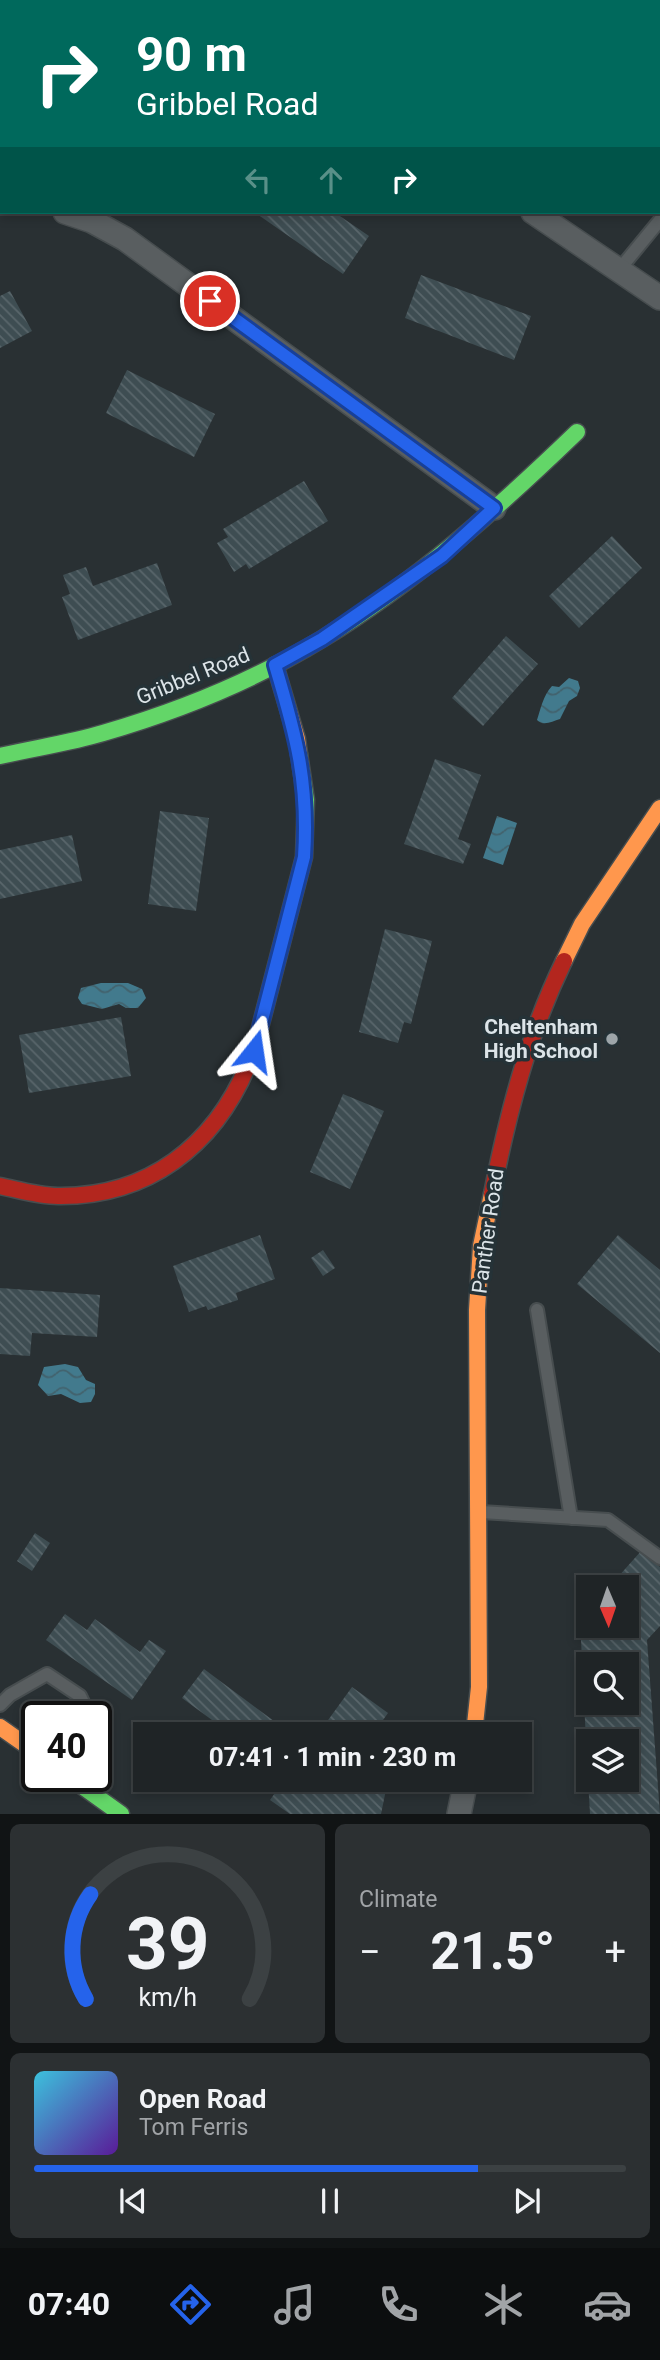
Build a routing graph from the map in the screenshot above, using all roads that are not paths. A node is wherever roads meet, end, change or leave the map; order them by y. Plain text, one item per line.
1 (71, 214) edge
2 (536, 214) edge
3 (660, 220) edge
4 (619, 270) junction
5 (660, 298) edge
6 (577, 432) dead end
7 (494, 508) junction
8 (275, 665) junction
9 (0, 756) edge
10 (660, 808) edge
11 (0, 1186) edge
12 (537, 1310) dead end
13 (478, 1512) junction
14 (571, 1517) junction
15 (660, 1558) edge
16 (82, 1701) edge
17 (0, 1705) edge
18 (475, 1722) edge
19 (0, 1727) edge
20 (21, 1742) edge
21 (93, 1792) edge
22 (463, 1792) edge
23 (121, 1814) edge
24 (458, 1814) edge

1 - 7 street
2 - 4 street
3 - 4 lane
4 - 5 street
6 - 7 street, Gribbel Road
7 - 8 street, Gribbel Road
8 - 9 street, Gribbel Road
8 - 11 street
10 - 13 street, Panther Road
12 - 14 lane
13 - 14 lane
13 - 18 street, Panther Road
14 - 15 lane
16 - 17 lane
19 - 20 street
21 - 23 street
22 - 24 street

